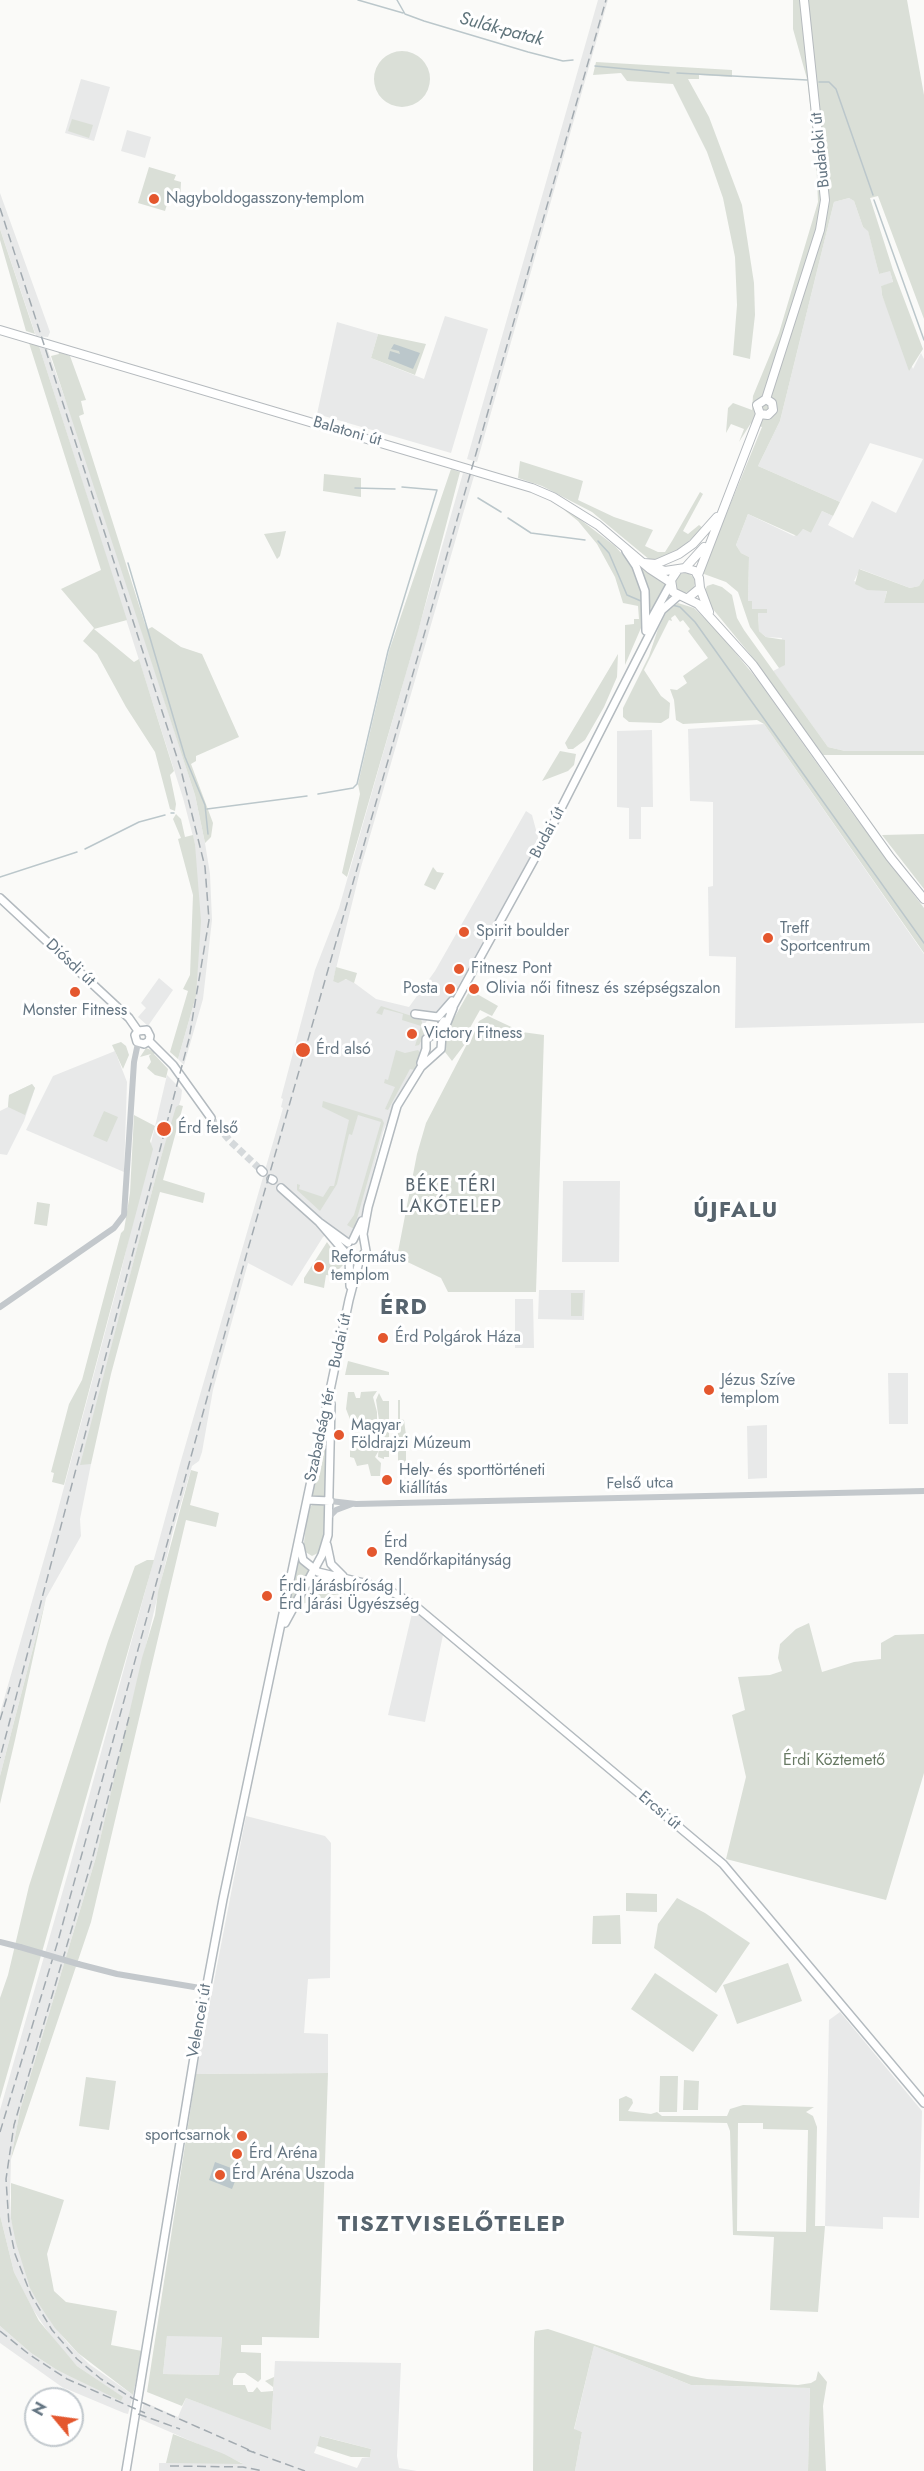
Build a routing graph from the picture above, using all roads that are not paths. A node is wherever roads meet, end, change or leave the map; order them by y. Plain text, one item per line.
1 (804, 0) edge
2 (0, 330) edge
3 (766, 399) junction
4 (760, 414) junction
5 (723, 509) junction
6 (711, 537) junction
7 (624, 546) junction
8 (644, 563) junction
9 (681, 569) junction
10 (698, 575) junction
11 (670, 584) junction
12 (700, 588) junction
13 (678, 596) junction
14 (688, 598) junction
15 (711, 616) junction
16 (646, 631) junction
17 (638, 656) junction
18 (0, 898) edge
19 (924, 899) edge
20 (465, 984) junction
21 (453, 1008) junction
22 (415, 1014) dead end
23 (138, 1030) junction
24 (433, 1035) junction
25 (149, 1041) junction
26 (441, 1041) junction
27 (138, 1043) junction
28 (426, 1049) junction
29 (434, 1053) junction
30 (417, 1074) junction
31 (212, 1118) tunnel mouth
32 (281, 1188) dead end
33 (368, 1207) junction
34 (318, 1222) junction
35 (351, 1241) junction
36 (363, 1243) junction
37 (347, 1254) junction
38 (360, 1258) junction
39 (349, 1300) junction
40 (0, 1307) edge
41 (332, 1381) junction
42 (924, 1491) edge
43 (307, 1500) junction
44 (330, 1501) junction
45 (356, 1504) junction
46 (331, 1515) junction
47 (300, 1538) junction
48 (327, 1543) junction
49 (300, 1551) junction
50 (322, 1555) junction
51 (314, 1569) junction
52 (332, 1576) junction
53 (345, 1578) junction
54 (304, 1585) junction
55 (280, 1635) junction
56 (0, 1942) edge
57 (206, 1989) junction
58 (924, 2103) edge
59 (126, 2471) edge

1 - 3 main road, Budafoki út
2 - 7 main road, Balatoni út
3 - 4 main road
3 - 4 main road
4 - 5 main road
5 - 6 main road
5 - 8 main road
6 - 9 main road
6 - 10 main road
7 - 8 main road, Balatoni út
7 - 16 main road
8 - 9 main road
8 - 11 main road, Balatoni út
9 - 10 main road
9 - 11 main road
10 - 12 main road
11 - 13 main road
11 - 16 main road, Budai út
12 - 14 main road
12 - 15 main road
13 - 14 main road
13 - 17 main road, Budai út
14 - 15 main road
15 - 19 main road
16 - 17 main road, Budai út
17 - 20 main road, Budai út
18 - 23 main road, Diósdi út
20 - 21 main road, Budai út
20 - 22 main road
21 - 24 main road, Budai út
21 - 26 main road, Budai út
23 - 25 main road
23 - 27 main road
24 - 26 main road
24 - 28 main road, Budai út
25 - 27 main road
25 - 31 main road
26 - 29 main road, Budai út
27 - 40 street
28 - 29 main road
28 - 30 main road, Budai út
29 - 30 main road, Budai út
30 - 33 main road, Budai út
32 - 34 main road
33 - 35 main road, Budai út
33 - 36 main road, Budai út
34 - 35 main road
34 - 37 main road
35 - 36 main road
35 - 37 main road, Budai út
36 - 38 main road, Budai út
37 - 38 main road
37 - 39 main road, Budai út
38 - 39 main road, Budai út
39 - 41 main road, Budai út
41 - 43 main road, Szabadság tér
41 - 44 main road, Szabadság tér
42 - 45 street, Felső utca
43 - 44 main road, Szabadság tér
43 - 47 main road, Szabadság tér
44 - 45 street, Felső utca
44 - 46 main road, Szabadság tér
45 - 46 street, Felső utca
46 - 48 main road, Szabadság tér
47 - 49 main road, Szabadság tér
47 - 55 main road, Szabadság tér
48 - 50 main road, Szabadság tér
48 - 53 main road, Szabadság tér
49 - 50 main road
49 - 51 main road
50 - 51 main road, Szabadság tér
51 - 52 main road
51 - 54 main road, Szabadság tér
52 - 53 main road
52 - 54 main road
53 - 58 main road, Ercsi út
54 - 55 main road, Szabadság tér
55 - 57 main road, Velencei út
56 - 57 street, bridge
57 - 59 main road, Velencei út

